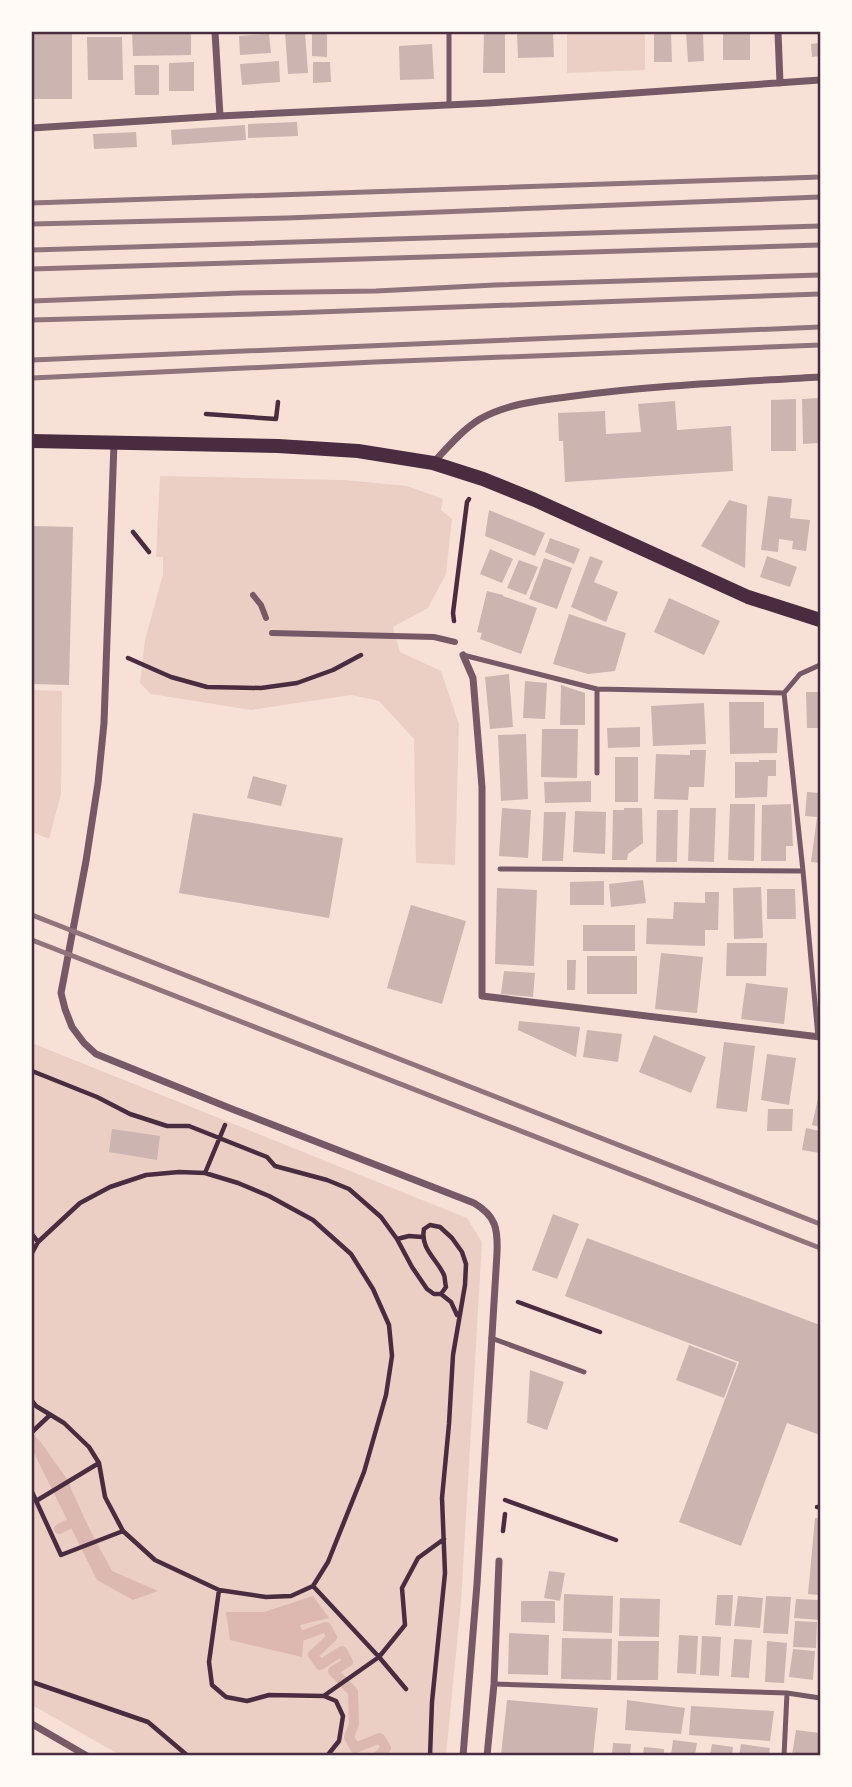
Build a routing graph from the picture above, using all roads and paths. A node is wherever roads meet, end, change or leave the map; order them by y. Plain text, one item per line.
1 (215, 32) edge
2 (449, 32) edge
3 (778, 32) edge
4 (821, 80) edge
5 (780, 83) junction
6 (449, 105) junction
7 (220, 116) junction
8 (32, 128) edge
9 (821, 377) edge
10 (278, 402) dead end
11 (206, 414) dead end
12 (32, 441) edge
13 (114, 443) junction
14 (433, 463) junction
15 (467, 502) dead end
16 (133, 532) dead end
17 (149, 552) dead end
18 (253, 595) dead end
19 (453, 612) dead end
20 (266, 618) dead end
21 (821, 620) edge
22 (272, 633) dead end
23 (455, 642) dead end
24 (463, 655) joint
25 (128, 658) dead end
26 (821, 665) edge
27 (333, 670) dead end
28 (597, 689) junction
29 (784, 693) junction
30 (597, 772) dead end
31 (500, 869) dead end
32 (803, 871) junction
33 (819, 1037) edge
34 (32, 1070) edge
35 (226, 1123) dead end
36 (219, 1139) junction
37 (205, 1173) junction
38 (32, 1234) edge
39 (422, 1237) junction
40 (397, 1239) junction
41 (38, 1242) junction
42 (32, 1253) edge
43 (441, 1294) junction
44 (518, 1302) dead end
45 (458, 1317) junction
46 (600, 1332) dead end
47 (491, 1338) junction
48 (584, 1372) dead end
49 (32, 1401) edge
50 (50, 1415) junction
51 (32, 1432) edge
52 (99, 1463) junction
53 (32, 1492) edge
54 (505, 1500) dead end
55 (36, 1501) junction
56 (123, 1531) junction
57 (444, 1539) junction
58 (616, 1540) dead end
59 (499, 1561) dead end
60 (313, 1586) junction
61 (219, 1590) junction
62 (379, 1657) junction
63 (34, 1684) edge
64 (494, 1684) junction
65 (406, 1689) dead end
66 (787, 1693) junction
67 (324, 1696) junction
68 (821, 1698) edge
69 (32, 1724) edge
70 (87, 1755) edge
71 (188, 1755) edge
72 (327, 1755) edge
73 (430, 1755) edge
74 (463, 1755) edge
75 (487, 1755) edge
76 (783, 1755) edge

1 - 7 street
2 - 6 lane
3 - 5 street
4 - 5 street
5 - 6 street
6 - 7 street
7 - 8 street
9 - 14 street
10 - 11 path
12 - 13 main road
13 - 14 main road
13 - 47 street
14 - 21 main road
15 - 19 path
16 - 17 path
18 - 20 street
22 - 23 street
24 - 28 lane
24 - 33 street
25 - 27 path
26 - 29 lane
28 - 29 lane
28 - 30 lane
29 - 32 lane
31 - 32 lane
32 - 33 lane
34 - 36 path
35 - 36 path
36 - 37 path
36 - 40 path
37 - 41 path
37 - 60 path
38 - 41 path
39 - 40 path
39 - 43 path
39 - 45 path
40 - 43 path
41 - 42 path
43 - 45 path
44 - 46 path
45 - 57 path
47 - 48 lane
47 - 74 street
49 - 50 path
50 - 51 path
50 - 52 path
52 - 55 path
52 - 56 path
53 - 55 path
54 - 58 path
55 - 56 path
56 - 61 path
57 - 62 path
57 - 73 path
59 - 64 street
60 - 61 path
60 - 62 path
61 - 67 path
62 - 65 path
62 - 67 path
63 - 71 path
64 - 66 lane
64 - 75 street
66 - 68 lane
66 - 76 lane
67 - 72 path
69 - 70 street

